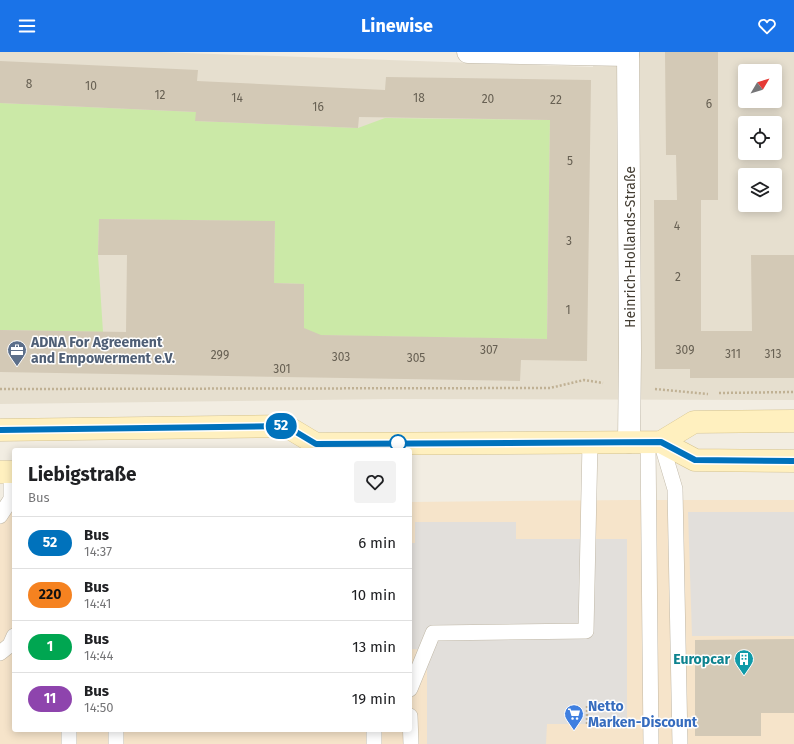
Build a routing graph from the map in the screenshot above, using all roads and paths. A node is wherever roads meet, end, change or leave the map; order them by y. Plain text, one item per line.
1 (468, 52) edge
2 (628, 54) edge
3 (603, 383) dead end
4 (0, 389) edge
5 (652, 389) dead end
6 (794, 392) edge
7 (794, 421) edge
8 (0, 430) edge
9 (646, 442) junction
10 (590, 444) junction
11 (312, 447) edge
12 (794, 461) edge
13 (8, 472) edge
14 (12, 498) edge
15 (12, 505) edge
16 (0, 516) edge
17 (12, 640) edge
18 (0, 653) edge
19 (412, 685) edge
20 (587, 706) dead end
21 (587, 726) dead end
22 (69, 732) edge
23 (116, 732) edge
24 (374, 732) edge
25 (411, 732) edge
26 (69, 744) edge
27 (116, 744) edge
28 (374, 744) edge
29 (411, 744) edge
30 (650, 744) edge
31 (680, 744) edge

1 - 2 street
2 - 9 street, Heinrich-Hollands-Straße
3 - 4 path
5 - 6 path
7 - 9 main road
8 - 11 main road
9 - 10 main road
9 - 12 main road
9 - 30 lane
9 - 31 lane
10 - 11 main road
10 - 19 lane
13 - 14 lane
15 - 16 lane
17 - 18 lane
20 - 21 path
22 - 26 lane
23 - 27 lane
24 - 28 lane
25 - 29 lane

